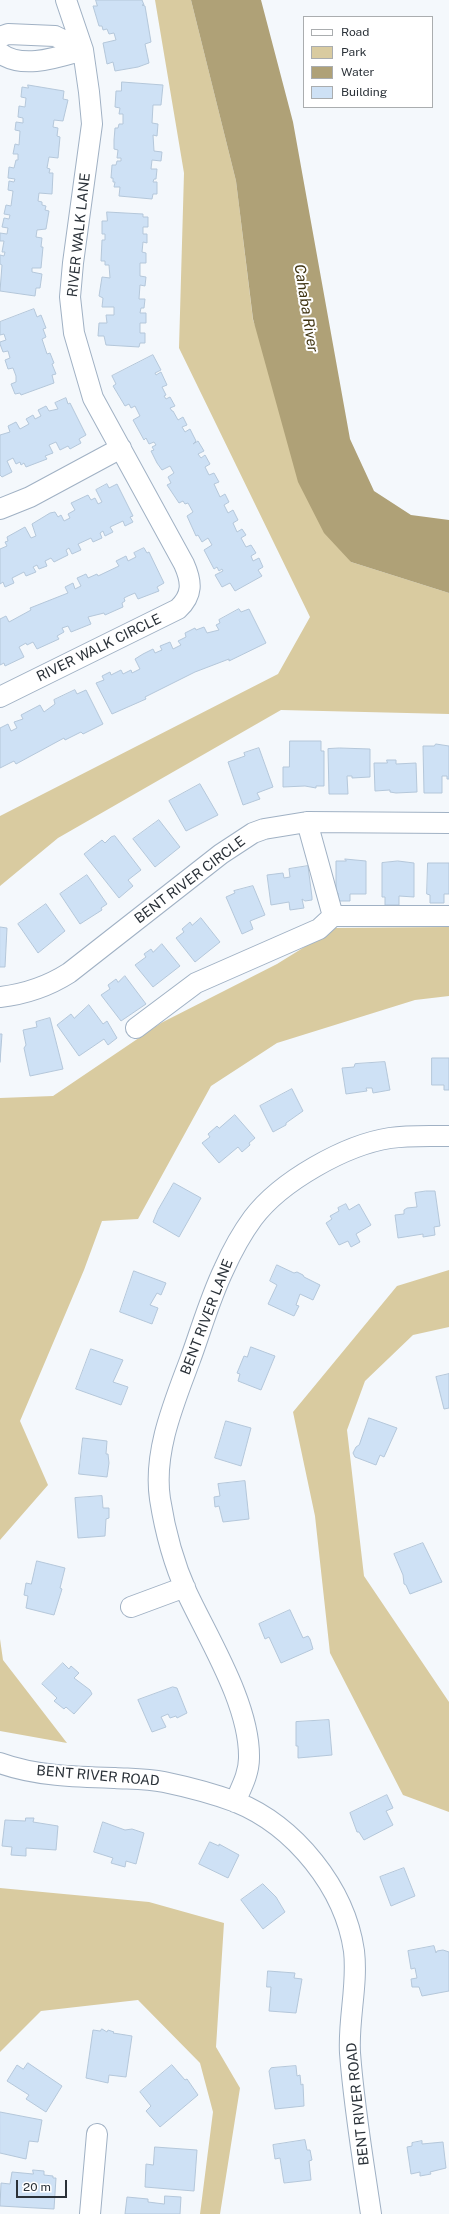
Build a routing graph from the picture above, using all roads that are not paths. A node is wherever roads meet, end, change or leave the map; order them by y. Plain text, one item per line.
1 (66, 0) edge
2 (0, 37) edge
3 (83, 50) junction
4 (0, 53) edge
5 (121, 448) junction
6 (0, 509) edge
7 (191, 590) joint
8 (0, 697) edge
9 (307, 822) junction
10 (449, 823) edge
11 (333, 916) junction
12 (449, 916) edge
13 (0, 997) edge
14 (136, 1028) dead end
15 (449, 1136) edge
16 (185, 1587) junction
17 (131, 1607) dead end
18 (0, 1763) edge
19 (235, 1802) junction
20 (97, 2134) dead end
21 (90, 2214) edge
22 (371, 2214) edge

1 - 3 street, RIVER WALK LANE
2 - 3 street
3 - 4 street
3 - 5 street, RIVER WALK LANE
5 - 6 street
5 - 7 street, RIVER WALK LANE
7 - 8 street, RIVER WALK CIRCLE
9 - 10 street, BENT RIVER CIRCLE
9 - 11 street
9 - 13 street, BENT RIVER CIRCLE
11 - 12 street
11 - 14 street
15 - 16 street, BENT RIVER LANE
16 - 17 street
16 - 19 street, BENT RIVER LANE
18 - 19 street, BENT RIVER ROAD
19 - 22 street, BENT RIVER ROAD
20 - 21 street

